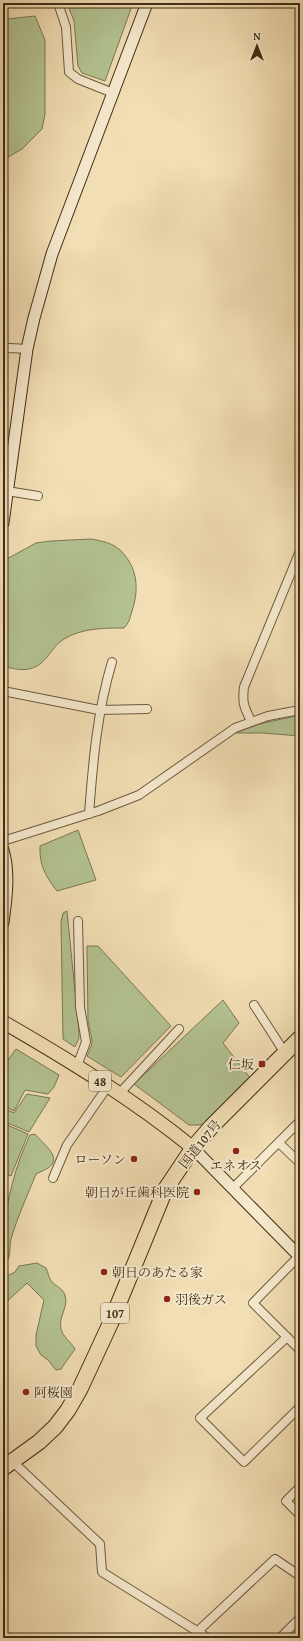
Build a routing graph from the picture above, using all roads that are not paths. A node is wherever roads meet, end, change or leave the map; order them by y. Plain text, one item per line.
1 (58, 3) edge
2 (147, 3) edge
3 (113, 93) junction
4 (3, 349) edge
5 (27, 349) junction
6 (7, 491) junction
7 (38, 496) dead end
8 (3, 523) edge
9 (300, 551) edge
10 (112, 662) dead end
11 (3, 690) edge
12 (147, 709) dead end
13 (100, 710) junction
14 (300, 710) edge
15 (251, 721) junction
16 (89, 814) junction
17 (3, 841) edge
18 (3, 850) edge
19 (78, 921) dead end
20 (3, 923) edge
21 (254, 1005) dead end
22 (3, 1022) edge
23 (179, 1028) dead end
24 (300, 1038) edge
25 (284, 1053) junction
26 (77, 1066) junction
27 (114, 1090) junction
28 (300, 1121) edge
29 (279, 1143) junction
30 (193, 1148) junction
31 (300, 1163) edge
32 (53, 1178) dead end
33 (233, 1188) junction
34 (300, 1256) edge
35 (287, 1337) junction
36 (300, 1350) edge
37 (300, 1407) edge
38 (8, 1465) edge
39 (300, 1487) edge
40 (300, 1514) edge
41 (300, 1576) edge
42 (300, 1618) edge
43 (197, 1632) junction
44 (208, 1638) edge
45 (280, 1638) edge

1 - 3 street
2 - 3 street
3 - 5 street
4 - 5 street
5 - 6 street
6 - 7 street
6 - 8 street
9 - 15 street
10 - 13 street
11 - 13 street
12 - 13 street
13 - 16 street
14 - 15 street
15 - 16 street
16 - 17 street
18 - 20 street
19 - 26 street
21 - 25 street
22 - 26 main road, 48
23 - 27 street
24 - 25 highway, 国道107号 / 107
25 - 30 highway, 国道107号 / 107
26 - 27 main road, 48
27 - 30 main road, 48
27 - 32 street
28 - 29 street
29 - 31 street
29 - 33 street
30 - 33 street
30 - 38 highway, 国道107号 / 107
33 - 34 street
34 - 35 street
35 - 36 street
35 - 37 street
38 - 43 street
39 - 40 street
41 - 43 street
42 - 45 street
43 - 44 street

